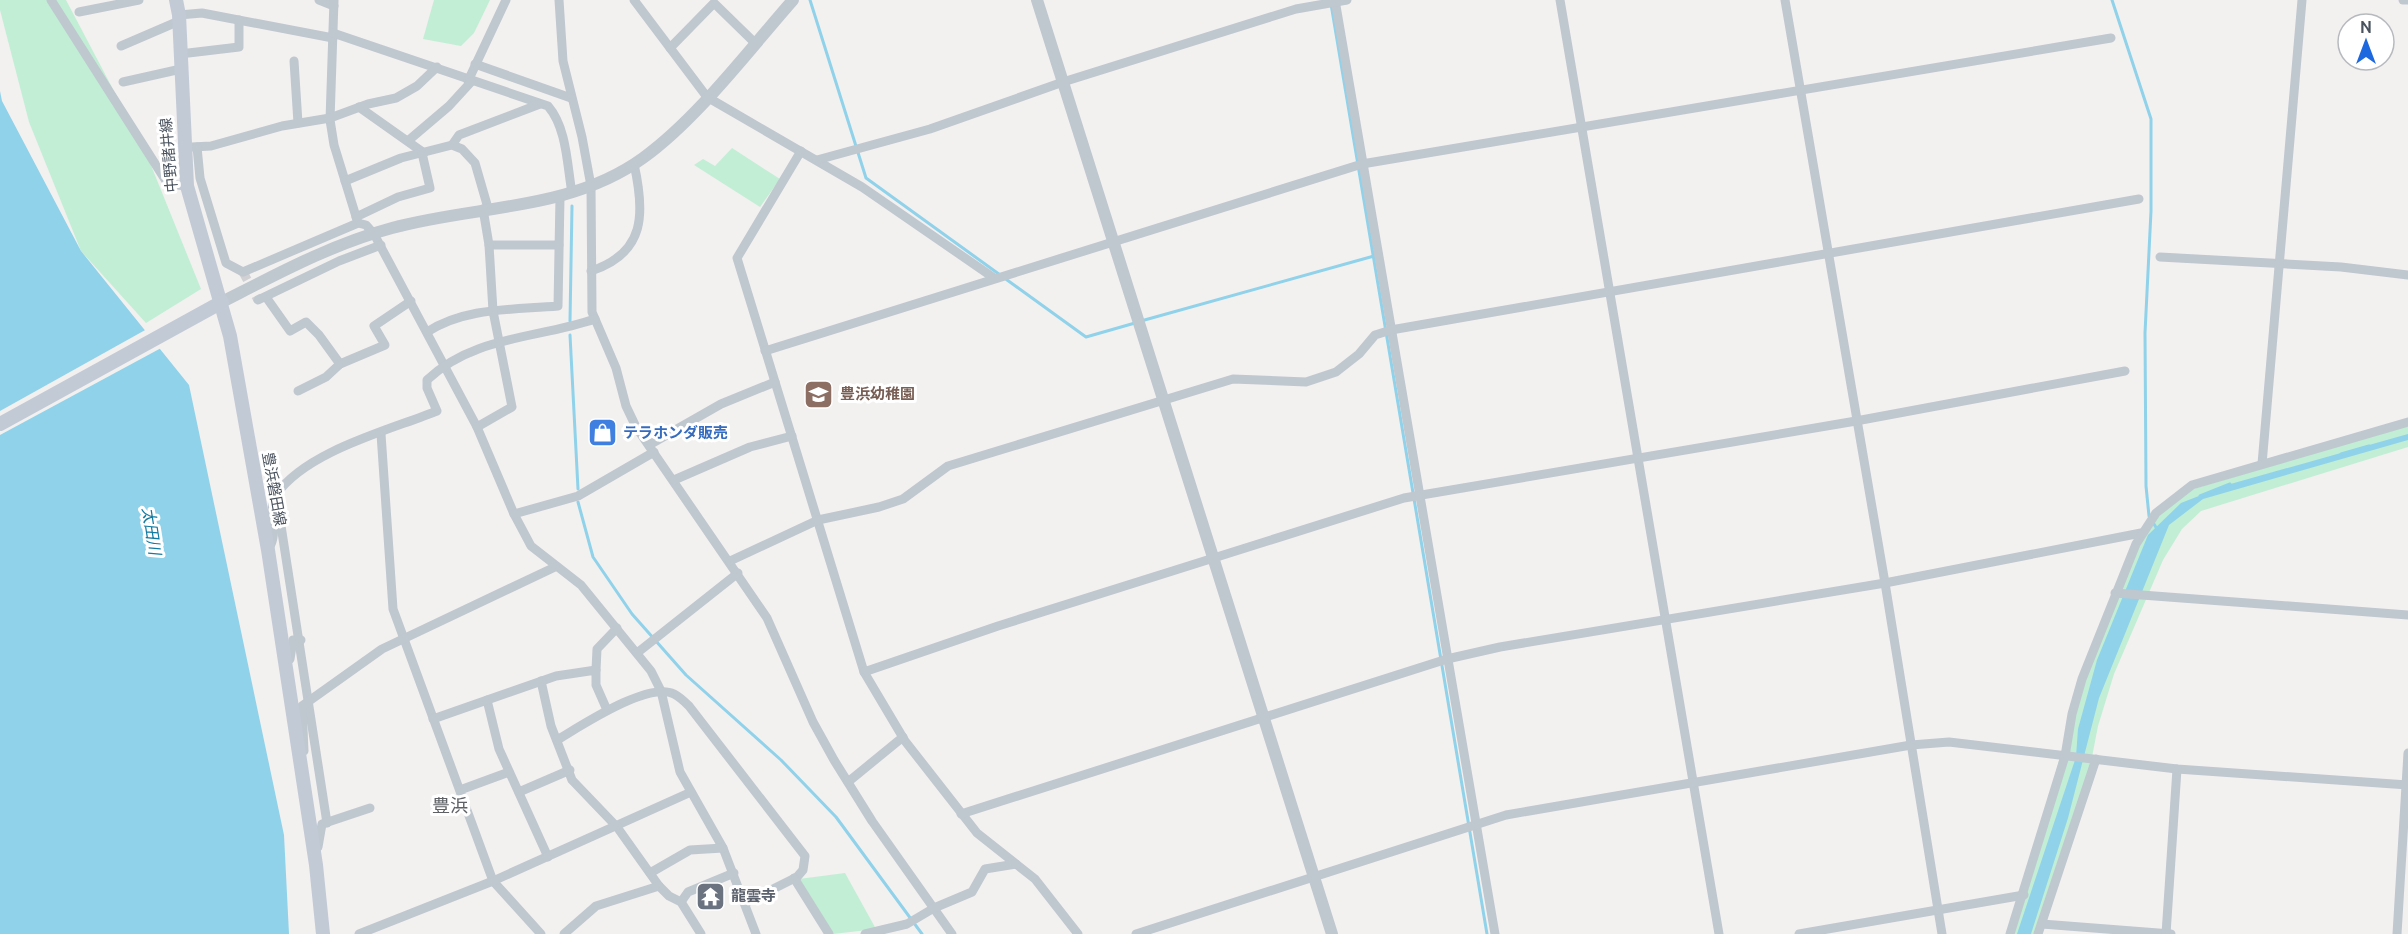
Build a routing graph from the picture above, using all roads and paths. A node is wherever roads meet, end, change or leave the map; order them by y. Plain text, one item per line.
1 (51, 0) edge
2 (139, 0) edge
3 (176, 0) edge
4 (319, 0) edge
5 (506, 0) edge
6 (559, 0) edge
7 (634, 0) edge
8 (793, 0) edge
9 (1037, 0) edge
10 (1347, 0) edge
11 (1560, 0) edge
12 (1785, 0) edge
13 (2302, 0) edge
14 (2403, 0) edge
15 (2408, 0) edge
16 (1335, 1) edge
17 (334, 3) edge
18 (79, 12) dead end
19 (179, 18) junction
20 (239, 20) junction
21 (333, 35) junction
22 (2111, 39) dead end
23 (755, 43) junction
24 (121, 46) dead end
25 (670, 48) junction
26 (180, 54) junction
27 (294, 61) dead end
28 (476, 64) junction
29 (437, 67) junction
30 (181, 69) junction
31 (470, 81) junction
32 (123, 82) dead end
33 (1063, 82) junction
34 (1800, 91) junction
35 (707, 97) junction
36 (571, 98) junction
37 (540, 104) junction
38 (359, 107) junction
39 (330, 118) junction
40 (298, 123) junction
41 (1582, 128) junction
42 (409, 140) junction
43 (452, 145) junction
44 (190, 148) junction
45 (801, 151) junction
46 (423, 153) junction
47 (817, 160) junction
48 (634, 164) junction
49 (1362, 164) junction
50 (345, 181) junction
51 (187, 186) junction
52 (591, 186) junction
53 (566, 195) junction
54 (2139, 199) dead end
55 (485, 209) junction
56 (357, 220) junction
57 (374, 234) junction
58 (1114, 241) junction
59 (381, 245) junction
60 (489, 245) junction
61 (559, 245) junction
62 (1829, 256) junction
63 (2160, 257) dead end
64 (2279, 264) junction
65 (591, 271) junction
66 (2408, 275) edge
67 (994, 278) junction
68 (1611, 291) junction
69 (411, 301) junction
70 (222, 302) junction
71 (493, 312) junction
72 (595, 319) junction
73 (1391, 330) junction
74 (427, 332) junction
75 (499, 343) junction
76 (765, 351) junction
77 (340, 364) junction
78 (444, 364) junction
79 (2125, 371) dead end
80 (775, 382) junction
81 (298, 391) dead end
82 (1163, 400) junction
83 (1856, 421) junction
84 (2408, 422) edge
85 (0, 424) edge
86 (477, 427) junction
87 (381, 434) junction
88 (792, 436) junction
89 (652, 449) junction
90 (1638, 456) junction
91 (2262, 464) junction
92 (674, 480) junction
93 (1420, 494) junction
94 (276, 495) junction
95 (514, 514) junction
96 (818, 520) junction
97 (2141, 533) junction
98 (268, 550) junction
99 (1213, 557) junction
100 (730, 561) junction
101 (555, 567) junction
102 (738, 573) junction
103 (1885, 583) junction
104 (2115, 593) junction
105 (2408, 615) edge
106 (1666, 619) junction
107 (617, 628) junction
108 (404, 638) junction
109 (300, 640) junction
110 (637, 653) junction
111 (1447, 659) junction
112 (285, 664) junction
113 (596, 670) junction
114 (864, 672) junction
115 (541, 681) junction
116 (661, 691) junction
117 (487, 700) junction
118 (309, 702) junction
119 (607, 710) junction
120 (1263, 716) junction
121 (433, 719) junction
122 (903, 737) junction
123 (557, 740) junction
124 (1911, 745) junction
125 (2408, 753) edge
126 (2065, 756) junction
127 (2096, 759) junction
128 (2177, 769) junction
129 (570, 770) junction
130 (509, 772) junction
131 (302, 774) junction
132 (848, 782) junction
133 (1692, 783) junction
134 (2407, 785) edge
135 (460, 790) junction
136 (519, 792) junction
137 (691, 792) junction
138 (370, 808) dead end
139 (961, 814) junction
140 (327, 823) junction
141 (1477, 824) junction
142 (617, 827) junction
143 (723, 848) junction
144 (548, 857) junction
145 (316, 864) junction
146 (1016, 864) junction
147 (650, 873) junction
148 (734, 873) junction
149 (1313, 875) junction
150 (794, 878) junction
151 (493, 881) junction
152 (659, 886) junction
153 (2024, 896) junction
154 (681, 902) junction
155 (745, 903) junction
156 (934, 908) junction
157 (1937, 910) junction
158 (2042, 924) junction
159 (323, 934) edge
160 (358, 934) edge
161 (542, 934) edge
162 (564, 934) edge
163 (701, 934) edge
164 (756, 934) edge
165 (829, 934) edge
166 (865, 934) edge
167 (952, 934) edge
168 (1078, 934) edge
169 (1136, 934) edge
170 (1332, 934) edge
171 (1495, 934) edge
172 (1719, 934) edge
173 (1799, 934) edge
174 (1942, 934) edge
175 (2010, 934) edge
176 (2038, 934) edge
177 (2166, 934) edge
178 (2171, 934) edge
179 (2397, 934) edge

1 - 51 street
2 - 18 street
3 - 19 main road, 中野諸井線
4 - 17 street
5 - 28 street
6 - 36 street
7 - 25 street
8 - 23 street
9 - 33 street
10 - 16 street
11 - 41 street
12 - 34 street
13 - 64 street
14 - 15 street
16 - 33 street
16 - 49 street
17 - 21 street
19 - 20 street
19 - 24 street
19 - 26 main road, 中野諸井線
20 - 21 street
20 - 26 street
21 - 29 street
21 - 39 street
22 - 34 street
23 - 25 street
23 - 35 street
25 - 35 street
26 - 30 main road, 中野諸井線
27 - 40 street
28 - 31 street
28 - 36 street
29 - 31 street
29 - 38 street
30 - 32 street
30 - 44 main road, 中野諸井線
31 - 37 street
31 - 42 street
33 - 47 street
33 - 58 street
34 - 41 street
34 - 62 street
35 - 45 street
35 - 48 street
36 - 52 street
37 - 43 street
37 - 53 street
38 - 39 street
38 - 42 street
39 - 40 street
39 - 50 street
40 - 44 street
41 - 49 street
41 - 68 street
42 - 46 street
43 - 46 street
43 - 55 street
44 - 51 main road, 中野諸井線
44 - 56 street
45 - 47 street
45 - 76 street
46 - 50 street
46 - 56 street
47 - 67 street
48 - 52 street
48 - 65 street
49 - 58 street
49 - 73 street
50 - 56 street
51 - 70 main road, 中野諸井線
52 - 53 street
52 - 65 street
53 - 55 street
53 - 61 street
54 - 62 street
55 - 57 street
55 - 60 street
56 - 57 street
57 - 59 street
57 - 70 street
58 - 67 street
58 - 82 street
59 - 69 street
59 - 77 street
60 - 61 street
60 - 71 street
61 - 71 street
62 - 68 street
62 - 83 street
63 - 64 street
64 - 66 street
64 - 91 street
65 - 72 street
67 - 76 street
68 - 73 street
68 - 90 street
69 - 74 street
69 - 77 street
70 - 85 main road
70 - 98 main road, 豊浜磐田線
71 - 74 street
71 - 75 street
72 - 75 street
72 - 89 street
73 - 82 street
73 - 93 street
74 - 78 street
75 - 78 street
75 - 86 street
76 - 80 street
77 - 81 street
78 - 86 street
78 - 87 street
79 - 83 street
80 - 88 street
80 - 89 street
82 - 96 street
82 - 99 street
83 - 90 street
83 - 103 street
84 - 91 street
86 - 95 street
87 - 94 street
87 - 108 street
88 - 92 street
88 - 96 street
89 - 92 street
89 - 95 street
90 - 93 street
90 - 106 street
91 - 97 street
92 - 100 street
93 - 99 street
93 - 111 street
94 - 98 street
94 - 109 street
95 - 101 street
96 - 100 street
96 - 114 street
97 - 103 street
97 - 104 street
98 - 112 main road, 豊浜磐田線
99 - 114 street
99 - 120 street
100 - 102 street
101 - 107 street
101 - 108 street
102 - 110 street
102 - 132 street
103 - 106 street
103 - 124 street
104 - 105 street
104 - 126 street
106 - 111 street
106 - 133 street
107 - 110 street
107 - 113 street
108 - 118 street
108 - 121 street
109 - 112 street
109 - 118 street
110 - 116 street
111 - 120 street
111 - 141 street
112 - 131 main road, 豊浜磐田線
113 - 115 street
113 - 119 street
114 - 122 street
115 - 117 street
115 - 123 street
116 - 119 street
116 - 137 street
116 - 150 street
117 - 121 street
117 - 130 street
118 - 131 street
118 - 140 street
119 - 123 street
120 - 139 street
120 - 149 street
121 - 135 street
122 - 132 street
122 - 139 street
123 - 129 street
124 - 126 street
124 - 133 street
124 - 157 street
125 - 134 street
126 - 127 street
126 - 153 street
127 - 128 street
127 - 158 street
128 - 134 street
128 - 177 street
129 - 136 street
129 - 142 street
130 - 135 street
130 - 136 street
131 - 145 main road, 豊浜磐田線
132 - 156 street
133 - 141 street
133 - 172 street
134 - 179 street
135 - 151 street
136 - 144 street
137 - 142 street
137 - 143 street
138 - 140 street
139 - 146 street
140 - 145 street
141 - 149 street
141 - 171 street
142 - 144 street
142 - 147 street
143 - 147 street
143 - 148 street
144 - 151 street
145 - 159 main road, 豊浜磐田線
146 - 156 street
146 - 168 street
147 - 152 street
148 - 154 street
148 - 155 street
149 - 169 street
149 - 170 street
150 - 155 street
150 - 165 street
151 - 160 street
151 - 161 street
152 - 154 street
152 - 162 street
153 - 157 street
153 - 175 street
154 - 163 street
155 - 164 street
156 - 166 street
156 - 167 street
157 - 173 street
157 - 174 street
158 - 176 street
158 - 177 street
177 - 178 street

